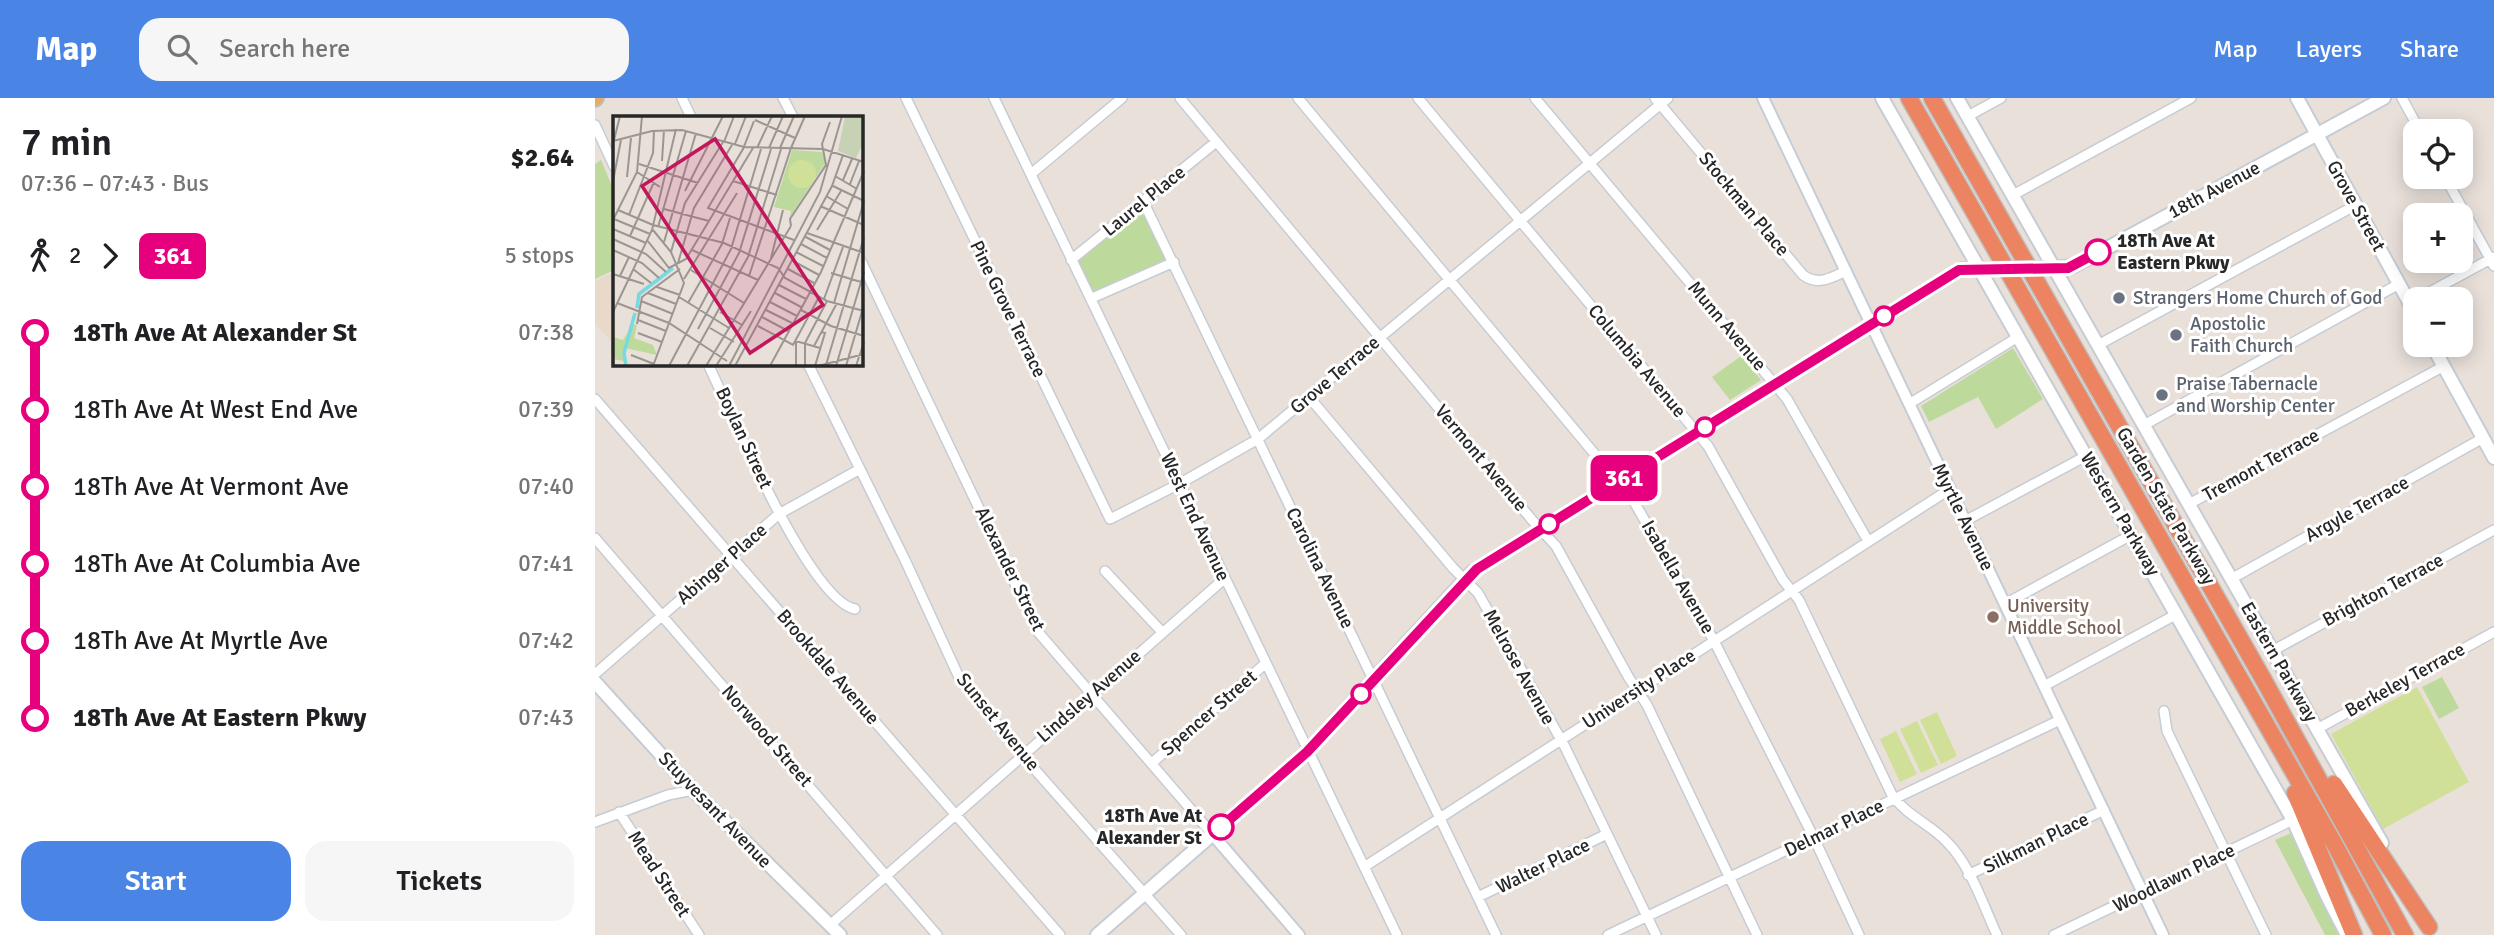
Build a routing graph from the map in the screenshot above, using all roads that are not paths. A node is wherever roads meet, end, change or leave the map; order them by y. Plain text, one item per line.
1 (682, 98) edge
2 (783, 98) edge
3 (907, 98) edge
4 (994, 98) edge
5 (1122, 98) edge
6 (1180, 98) edge
7 (1299, 98) edge
8 (1418, 98) edge
9 (1535, 98) edge
10 (1763, 98) edge
11 (1882, 98) edge
12 (1931, 98) edge
13 (1958, 98) edge
14 (2001, 98) edge
15 (2191, 98) edge
16 (2297, 98) edge
17 (2384, 98) edge
18 (2402, 98) edge
19 (1661, 100) edge
20 (1911, 101) edge
21 (691, 116) edge
22 (792, 116) edge
23 (1968, 116) junction
24 (2413, 119) edge
25 (595, 125) edge
26 (2317, 134) junction
27 (1216, 142) junction
28 (1590, 162) junction
29 (613, 164) edge
30 (1031, 174) junction
31 (2452, 189) edge
32 (2013, 195) junction
33 (1143, 201) junction
34 (2356, 205) junction
35 (1520, 221) junction
36 (1071, 260) junction
37 (2493, 261) edge
38 (1174, 262) junction
39 (863, 265) edge
40 (2050, 268) junction
41 (1985, 269) junction
42 (1846, 271) junction
43 (1450, 279) junction
44 (2399, 284) junction
45 (2445, 287) edge
46 (2403, 289) edge
47 (1092, 299) junction
48 (1871, 324) junction
49 (1381, 337) junction
50 (2018, 337) junction
51 (2098, 345) junction
52 (2439, 357) edge
53 (709, 366) edge
54 (810, 366) edge
55 (2444, 366) junction
56 (1775, 384) junction
57 (1309, 397) junction
58 (595, 399) edge
59 (1909, 404) junction
60 (2144, 425) junction
61 (1697, 432) junction
62 (1258, 439) junction
63 (2483, 439) junction
64 (2086, 456) junction
65 (2494, 458) edge
66 (860, 469) junction
67 (1619, 481) junction
68 (1179, 484) junction
69 (1950, 489) junction
70 (2189, 504) junction
71 (779, 514) junction
72 (1109, 519) joint
73 (1965, 521) junction
74 (1541, 529) junction
75 (2494, 530) edge
76 (2131, 535) junction
77 (595, 538) edge
78 (1868, 541) junction
79 (731, 556) junction
80 (1105, 571) dead end
81 (1224, 579) junction
82 (1465, 579) junction
83 (2231, 579) junction
84 (1792, 590) junction
85 (2005, 604) junction
86 (855, 609) dead end
87 (2177, 614) junction
88 (662, 615) junction
89 (1161, 632) junction
90 (2494, 632) edge
91 (1714, 641) junction
92 (2272, 650) junction
93 (1266, 663) junction
94 (595, 674) edge
95 (2262, 677) junction
96 (1374, 680) junction
97 (595, 682) edge
98 (2044, 686) junction
99 (1638, 690) junction
100 (1092, 694) junction
101 (2164, 710) dead end
102 (2060, 720) junction
103 (2267, 726) junction
104 (2317, 729) junction
105 (1561, 740) junction
106 (1307, 752) junction
107 (1022, 755) junction
108 (1152, 764) junction
109 (693, 790) junction
110 (1895, 799) junction
111 (2103, 810) junction
112 (619, 813) junction
113 (955, 814) junction
114 (1440, 818) junction
115 (2293, 820) junction
116 (595, 822) edge
117 (1607, 834) junction
118 (1213, 835) junction
119 (1814, 838) junction
120 (2226, 852) junction
121 (1364, 867) junction
122 (887, 874) junction
123 (1968, 875) junction
124 (1730, 878) junction
125 (2143, 892) junction
126 (1145, 894) junction
127 (1478, 897) junction
128 (1647, 916) junction
129 (829, 925) junction
130 (2431, 931) edge
131 (699, 935) edge
132 (840, 935) edge
133 (937, 935) edge
134 (1060, 935) edge
135 (1097, 935) edge
136 (1181, 935) edge
137 (1299, 935) edge
138 (1397, 935) edge
139 (1496, 935) edge
140 (1608, 935) edge
141 (1655, 935) edge
142 (1757, 935) edge
143 (1859, 935) edge
144 (1997, 935) edge
145 (2055, 935) edge
146 (2163, 935) edge
147 (2266, 935) edge
148 (2347, 935) edge
149 (2354, 935) edge
150 (2383, 935) edge
151 (2405, 935) edge

1 - 21 street
2 - 22 street
3 - 72 street, Pine Grove Terrace
4 - 30 street, West End Avenue
5 - 30 street
6 - 27 street, Vermont Avenue
7 - 43 street, Isabella Avenue
8 - 35 street, Columbia Avenue
9 - 28 street, Munn Avenue
10 - 42 street, Myrtle Avenue
11 - 41 main road, Western Parkway
12 - 95 highway, Garden State Parkway
13 - 23 main road, Eastern Parkway
14 - 23 street
15 - 32 street
16 - 26 main road, Grove Street
17 - 26 main road, 18th Avenue
18 - 24 street
19 - 28 street, Grove Terrace
19 - 42 street, Stockman Place
20 - 103 highway, Garden State Parkway
23 - 32 main road, Eastern Parkway
25 - 29 street
26 - 34 main road, Grove Street
26 - 40 main road, 18th Avenue
27 - 33 street, Laurel Place
27 - 49 street, Vermont Avenue
28 - 35 street, Grove Terrace
28 - 56 street, Munn Avenue
30 - 36 street, West End Avenue
31 - 37 street
32 - 40 main road, Eastern Parkway
33 - 36 street, Laurel Place
33 - 38 street, Carolina Avenue
34 - 44 main road, Grove Street
34 - 51 street
35 - 43 street, Grove Terrace
35 - 61 street, Columbia Avenue
36 - 47 street, West End Avenue
37 - 45 street
38 - 47 street
38 - 62 street, Carolina Avenue
39 - 100 street, Alexander Street
40 - 41 main road, 18th Avenue, bridge
40 - 51 main road, Eastern Parkway
41 - 48 main road, 18th Avenue
41 - 50 main road, Western Parkway
42 - 48 street, Myrtle Avenue
43 - 49 street, Grove Terrace
43 - 67 street, Isabella Avenue
44 - 46 main road, Grove Street
44 - 60 street
47 - 68 street, West End Avenue
48 - 56 main road, 18th Avenue
48 - 59 street, Myrtle Avenue
49 - 57 street, Grove Terrace
49 - 74 street, Vermont Avenue
50 - 59 street
50 - 64 main road, Western Parkway
51 - 60 main road, Eastern Parkway
52 - 55 main road
53 - 71 street, Boylan Street
54 - 66 street, Sunset Avenue
55 - 63 main road
55 - 70 street, Tremont Terrace
56 - 61 main road, 18th Avenue
56 - 78 street, Munn Avenue
57 - 62 street, Grove Terrace
57 - 82 street, Melrose Avenue
58 - 79 street, Brookdale Avenue
59 - 69 street, Myrtle Avenue
60 - 70 main road, Eastern Parkway
61 - 67 main road, 18th Avenue
61 - 84 street, Columbia Avenue
62 - 68 street, Grove Terrace
62 - 96 street, Carolina Avenue
63 - 65 main road
63 - 83 street, Argyle Terrace
64 - 73 street
64 - 76 main road, Western Parkway
66 - 71 street, Abinger Place
66 - 107 street, Sunset Avenue
67 - 74 main road, 18th Avenue
67 - 91 street, Isabella Avenue
68 - 72 street, Grove Terrace
68 - 81 street, West End Avenue
69 - 73 street, Myrtle Avenue
69 - 78 street, University Place
70 - 83 main road, Eastern Parkway
71 - 79 street, Abinger Place
71 - 86 street, Boylan Street
73 - 85 street, Myrtle Avenue
74 - 82 main road, 18th Avenue
74 - 99 street, Vermont Avenue
75 - 92 street, Brighton Terrace
76 - 85 street
76 - 87 main road, Western Parkway
77 - 88 street, Norwood Street
78 - 84 street, University Place
79 - 88 street, Abinger Place
79 - 113 street, Brookdale Avenue
80 - 89 street
81 - 89 street, Lindsley Avenue
81 - 93 street, West End Avenue
82 - 96 main road, 18th Avenue
82 - 105 street, Melrose Avenue
83 - 92 main road, Eastern Parkway
84 - 91 street, University Place
84 - 110 street, Columbia Avenue
85 - 98 street, Myrtle Avenue
87 - 98 street
87 - 115 main road, Western Parkway
88 - 94 street, Abinger Place
88 - 122 street, Norwood Street
89 - 100 street, Lindsley Avenue
90 - 104 street, Berkeley Terrace
91 - 99 street, University Place
91 - 119 street, Isabella Avenue
92 - 104 main road, Eastern Parkway
93 - 106 street, West End Avenue
93 - 108 street, Spencer Street
95 - 130 highway
95 - 151 highway, Garden State Parkway
96 - 106 main road, 18th Avenue
96 - 114 street, Carolina Avenue
97 - 109 main road, Stuyvesant Avenue
98 - 102 street, Myrtle Avenue
99 - 105 street, University Place
99 - 124 street, Vermont Avenue
100 - 107 street, Lindsley Avenue
100 - 108 street, Alexander Street
101 - 120 street
102 - 110 street, Delmar Place
102 - 111 street, Myrtle Avenue
103 - 149 highway
103 - 150 highway, Garden State Parkway
104 - 130 main road, Eastern Parkway
105 - 114 street, University Place
105 - 117 street, Melrose Avenue
106 - 118 main road, 18th Avenue
106 - 121 street, West End Avenue
107 - 113 street, Lindsley Avenue
107 - 126 street, Sunset Avenue
108 - 118 street, Alexander Street
109 - 112 street
109 - 129 main road, Stuyvesant Avenue
110 - 119 street, Delmar Place
110 - 123 street
111 - 123 street, Silkman Place
111 - 125 street, Myrtle Avenue
112 - 116 street
112 - 131 street, Mead Street
113 - 122 street, Lindsley Avenue
113 - 134 street, Brookdale Avenue
114 - 121 street, University Place
114 - 127 street, Carolina Avenue
115 - 120 street, Woodlawn Place
115 - 148 main road, Western Parkway
117 - 127 street, Walter Place
117 - 128 street, Melrose Avenue
118 - 126 main road, 18th Avenue
118 - 137 street, Alexander Street
119 - 124 street, Delmar Place
119 - 143 street, Isabella Avenue
120 - 125 street, Woodlawn Place
120 - 147 street
121 - 138 street, West End Avenue
122 - 129 street, Lindsley Avenue
122 - 133 street, Norwood Street
123 - 144 street
124 - 128 street, Delmar Place
124 - 142 street, Vermont Avenue
125 - 145 street, Woodlawn Place
125 - 146 street, Myrtle Avenue
126 - 135 main road, 18th Avenue
126 - 136 street, Sunset Avenue
127 - 139 street, Carolina Avenue
128 - 140 street, Delmar Place
128 - 141 street, Melrose Avenue
129 - 132 main road, Stuyvesant Avenue

